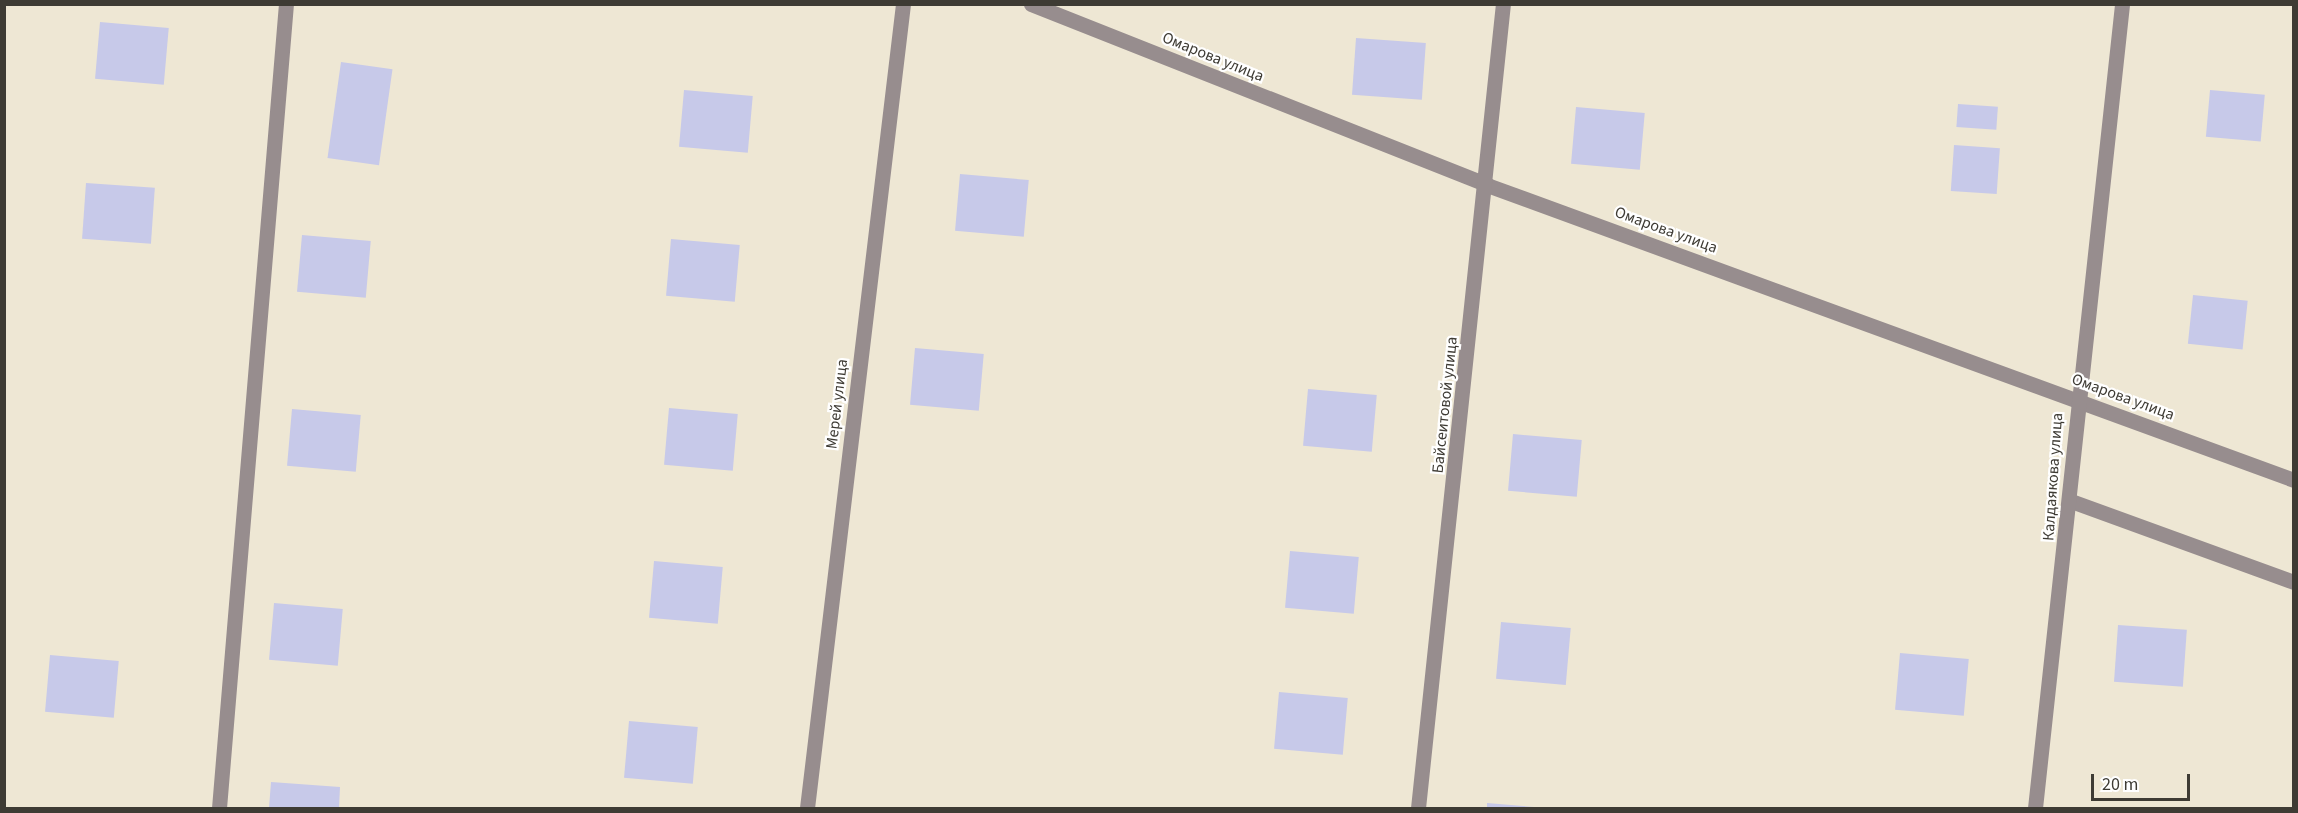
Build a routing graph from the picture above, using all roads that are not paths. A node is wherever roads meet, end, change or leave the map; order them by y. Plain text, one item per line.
1 (286, 4) edge
2 (903, 4) edge
3 (1031, 4) edge
4 (1503, 4) edge
5 (2122, 4) edge
6 (1487, 185) junction
7 (2077, 399) junction
8 (2294, 480) edge
9 (2071, 501) junction
10 (2294, 582) edge
11 (219, 808) edge
12 (807, 808) edge
13 (1418, 808) edge
14 (2035, 808) edge

1 - 11 street
2 - 12 street, Мерей улица
3 - 6 street, Омарова улица
4 - 6 street, Байсеитовой улица
5 - 7 street, Калдаякова улица
6 - 7 street, Омарова улица
6 - 13 street, Байсеитовой улица
7 - 8 street, Омарова улица
7 - 9 street, Калдаякова улица
9 - 10 street
9 - 14 street, Калдаякова улица

